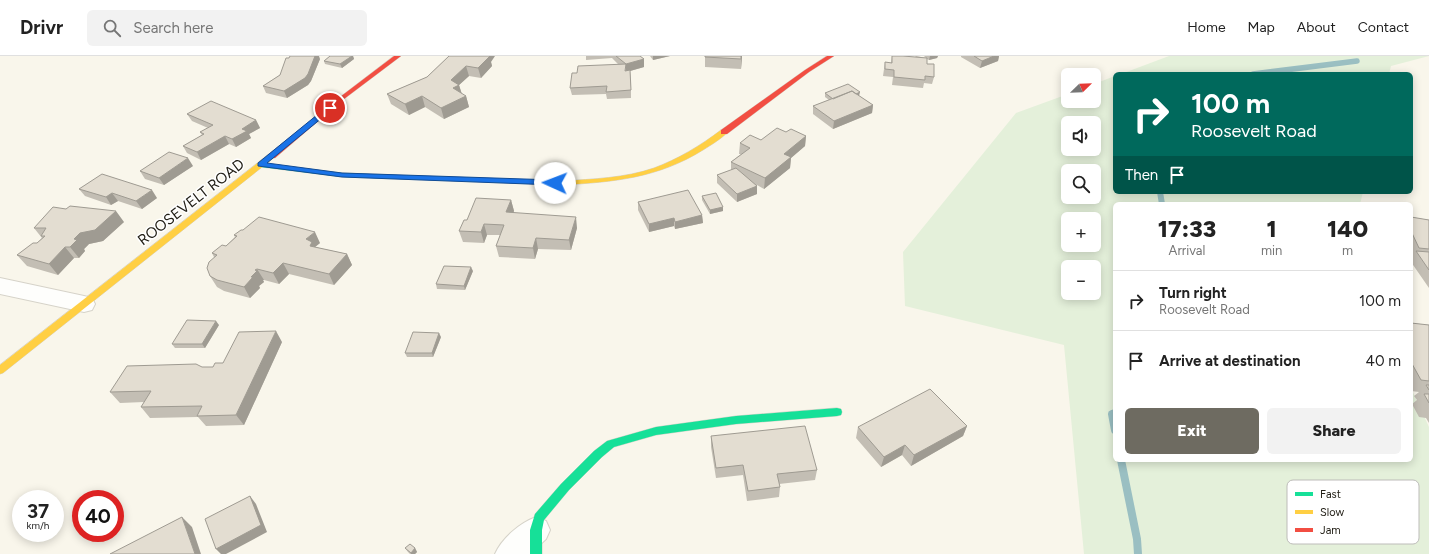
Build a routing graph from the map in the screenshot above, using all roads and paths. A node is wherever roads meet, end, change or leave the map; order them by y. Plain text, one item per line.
1 (398, 56) edge
2 (830, 56) edge
3 (261, 165) junction
4 (0, 286) edge
5 (84, 304) junction
6 (0, 370) edge
7 (837, 412) dead end
8 (536, 542) edge
9 (509, 554) edge

1 - 3 street, ROOSEVELT ROAD
2 - 3 street
3 - 5 street, ROOSEVELT ROAD
4 - 5 street
5 - 6 street, ROOSEVELT ROAD
7 - 8 street
8 - 9 street

